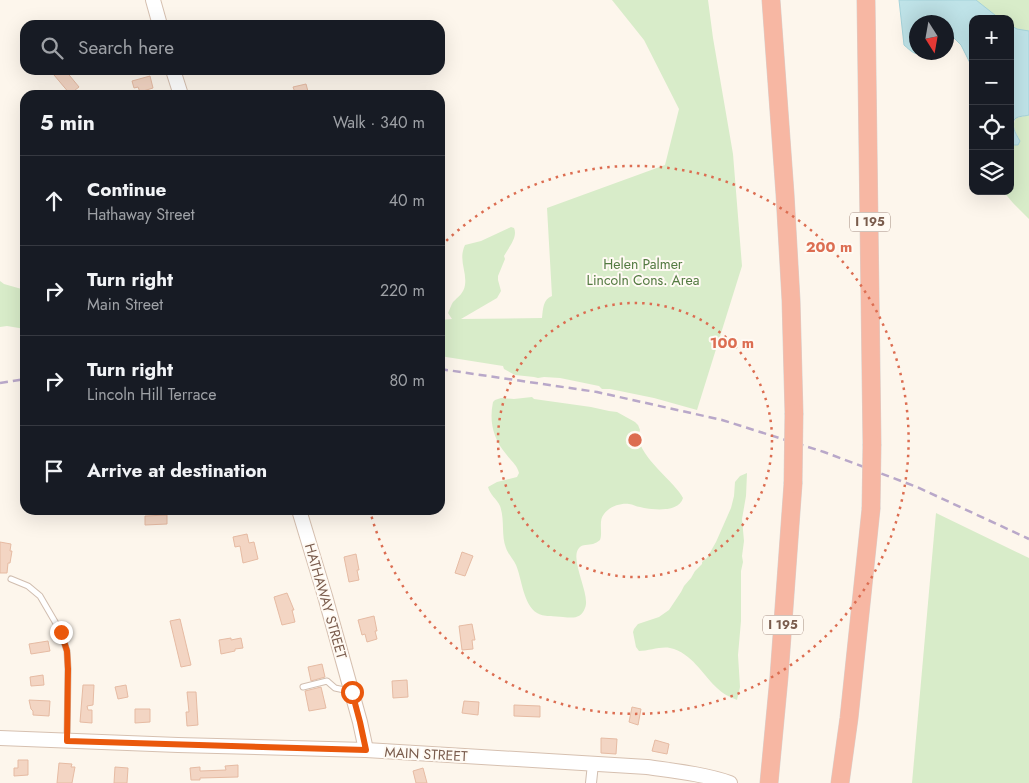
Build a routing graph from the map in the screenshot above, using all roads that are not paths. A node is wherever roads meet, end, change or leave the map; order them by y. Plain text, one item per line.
1 (153, 0) edge
2 (770, 0) edge
3 (866, 0) edge
4 (159, 20) edge
5 (175, 75) edge
6 (179, 90) edge
7 (301, 515) edge
8 (11, 579) dead end
9 (303, 687) dead end
10 (352, 692) junction
11 (0, 738) edge
12 (67, 741) junction
13 (366, 750) junction
14 (592, 764) junction
15 (770, 775) edge
16 (591, 783) edge
17 (730, 783) edge
18 (840, 783) edge

1 - 4 main road
2 - 15 highway, I 195, bridge
3 - 18 highway, I 195, bridge
5 - 6 main road
7 - 10 main road, HATHAWAY STREET
8 - 12 lane
9 - 10 lane
10 - 13 main road, HATHAWAY STREET
11 - 12 main road, MAIN STREET
12 - 13 main road, MAIN STREET
13 - 14 main road, MAIN STREET
14 - 16 street
14 - 17 main road, MAIN STREET

